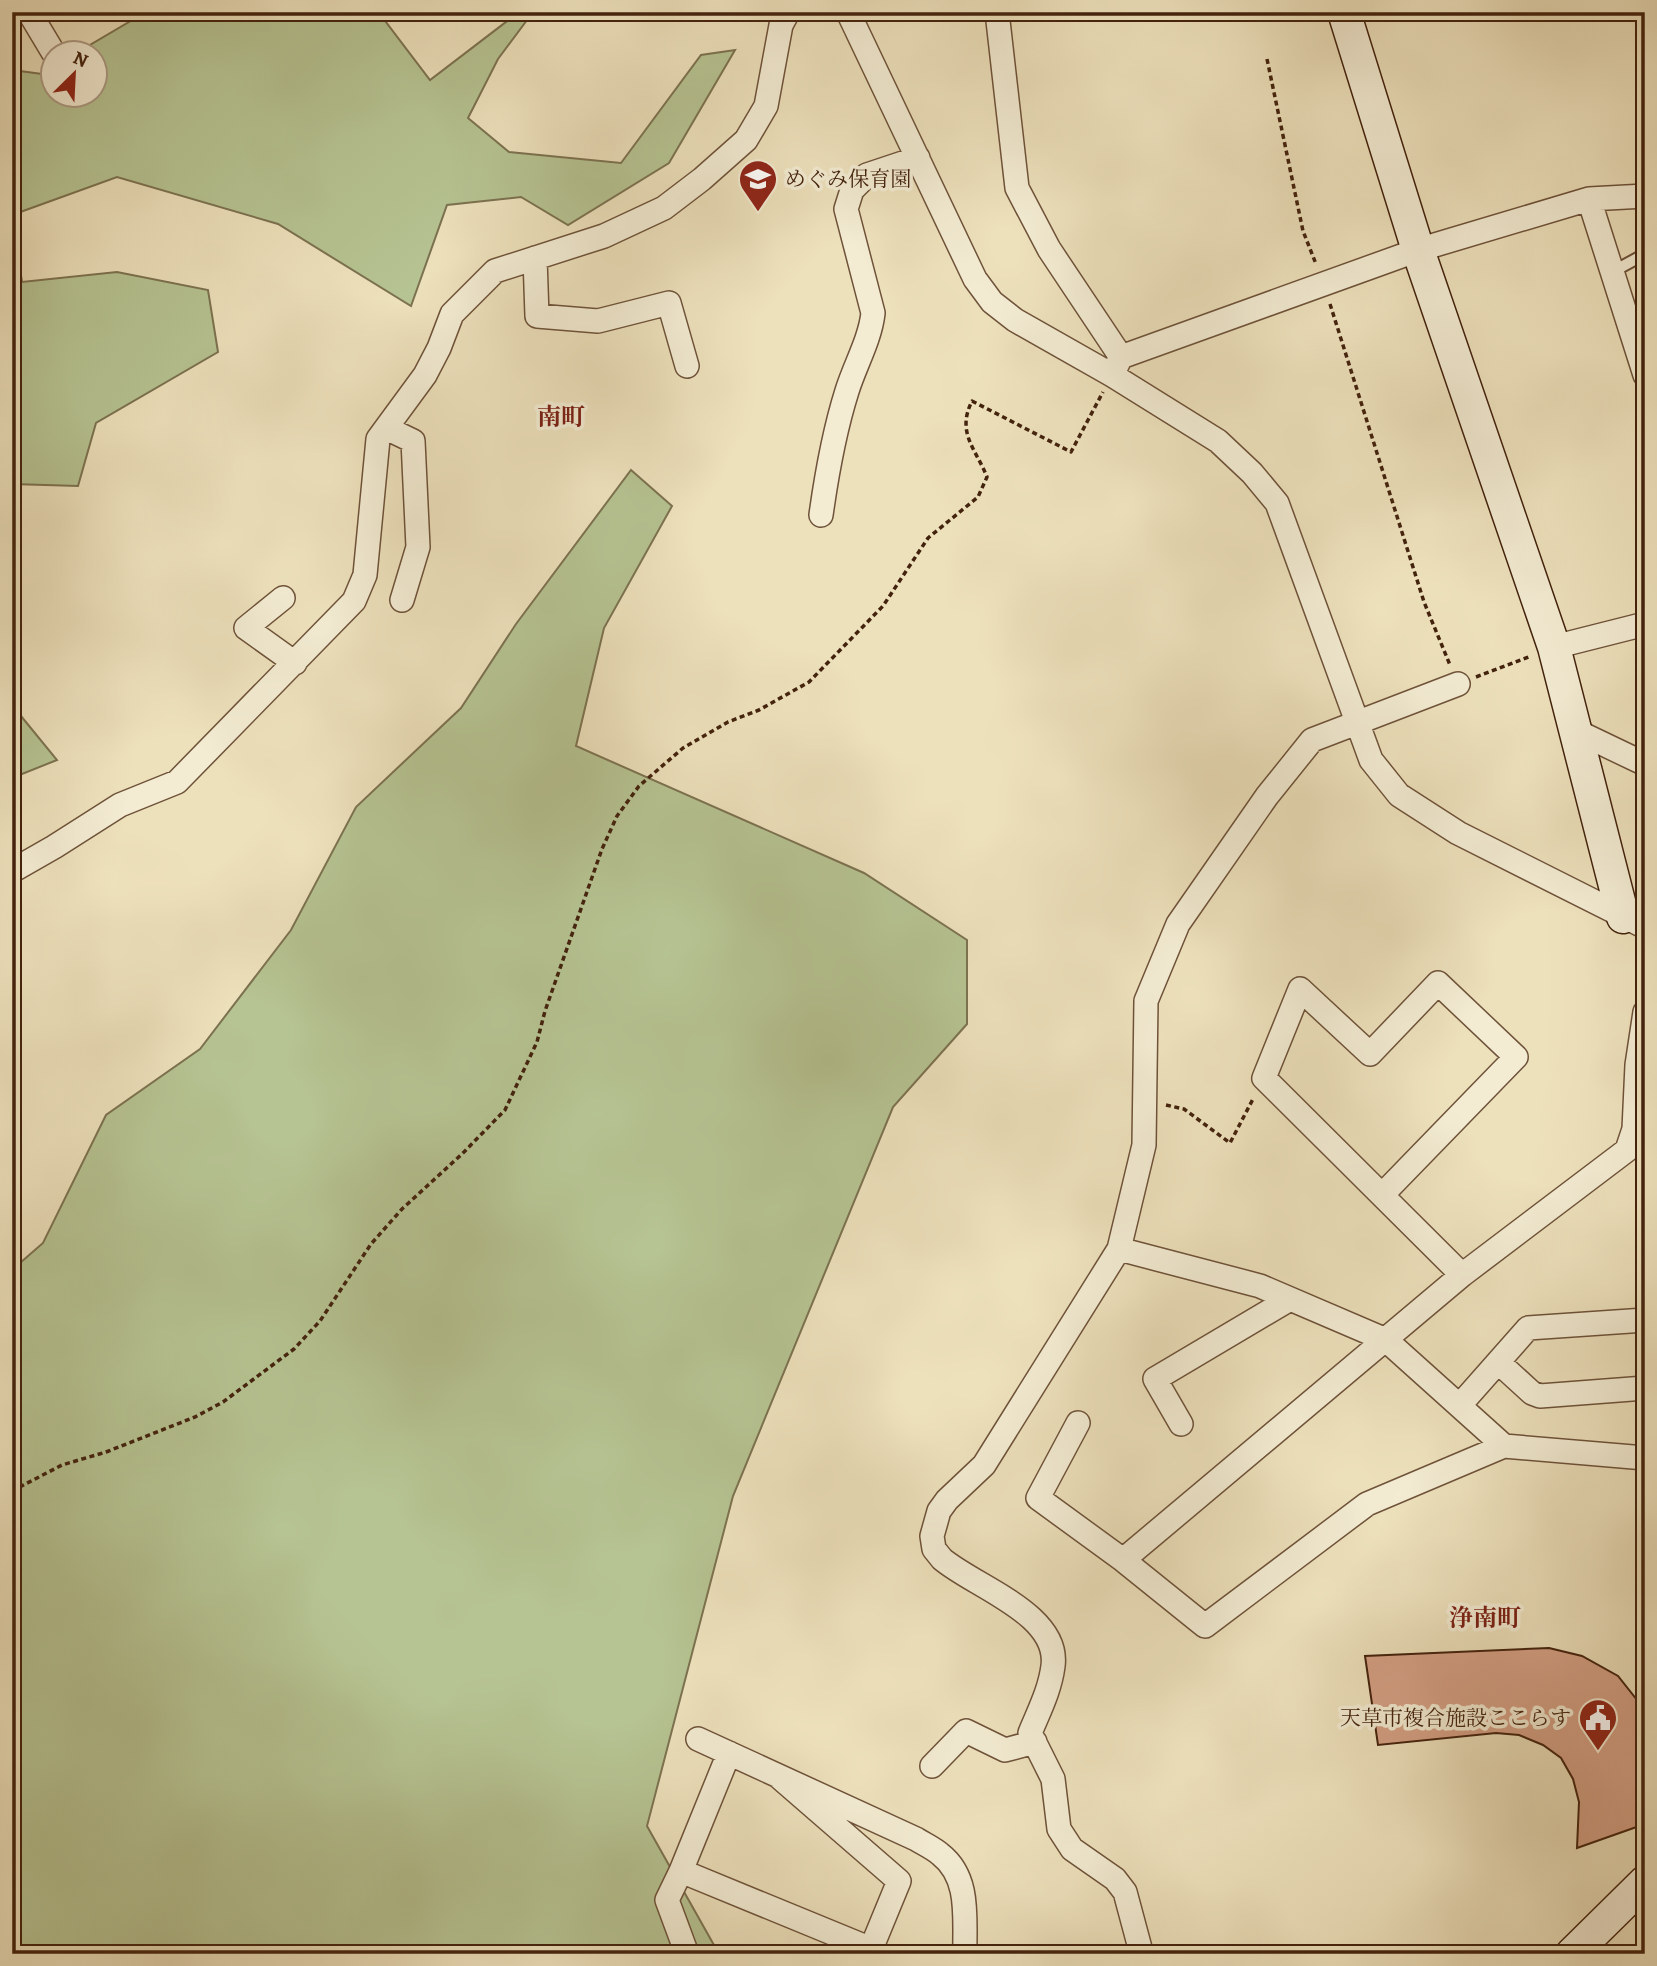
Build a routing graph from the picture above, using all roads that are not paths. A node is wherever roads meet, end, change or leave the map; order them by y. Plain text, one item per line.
1 (29, 12) edge
2 (788, 12) edge
3 (848, 12) edge
4 (997, 12) edge
5 (1345, 12) edge
6 (45, 38) edge
7 (918, 158) junction
8 (1645, 196) edge
9 (1589, 199) junction
10 (1418, 250) junction
11 (1645, 254) edge
12 (535, 258) junction
13 (1612, 272) junction
14 (687, 366) dead end
15 (1117, 366) junction
16 (1645, 375) edge
17 (386, 428) junction
18 (821, 515) dead end
19 (283, 598) dead end
20 (402, 600) dead end
21 (1645, 624) edge
22 (1554, 647) junction
23 (295, 663) junction
24 (1458, 684) road end
25 (1357, 722) junction
26 (1574, 730) junction
27 (1645, 764) edge
28 (12, 871) edge
29 (1634, 922) edge
30 (1645, 1012) edge
31 (1382, 1195) junction
32 (1119, 1249) junction
33 (1462, 1275) junction
34 (1290, 1299) junction
35 (1645, 1320) edge
36 (1386, 1340) junction
37 (1498, 1362) junction
38 (1645, 1388) edge
39 (1460, 1405) junction
40 (1078, 1423) dead end
41 (1181, 1424) dead end
42 (1504, 1446) junction
43 (1645, 1458) edge
44 (1123, 1560) junction
45 (698, 1739) dead end
46 (1035, 1742) junction
47 (729, 1753) junction
48 (932, 1766) dead end
49 (778, 1776) junction
50 (681, 1871) junction
51 (1645, 1882) edge
52 (687, 1954) edge
53 (965, 1954) edge
54 (1139, 1954) edge
55 (1572, 1954) edge

1 - 6 street
2 - 12 street
3 - 7 street
4 - 15 street
5 - 10 street
7 - 15 street
7 - 18 street
8 - 9 street
9 - 10 street
9 - 13 street
10 - 15 street
10 - 22 street
11 - 13 lane
12 - 14 street
12 - 17 street
13 - 16 street
15 - 25 street
17 - 20 street
17 - 23 street
19 - 23 street
21 - 22 street
22 - 26 street
23 - 28 street
24 - 25 street
25 - 29 street
25 - 32 street
26 - 27 street
26 - 29 street
30 - 33 street
31 - 31 street
31 - 33 street
32 - 34 street
32 - 46 street
33 - 36 street
34 - 36 street
34 - 41 street
35 - 37 street
36 - 39 street
36 - 44 street
37 - 38 street
37 - 39 street
39 - 42 street
40 - 44 street
42 - 43 street
42 - 44 street
45 - 47 street
46 - 48 street
46 - 54 street
47 - 49 street
47 - 50 street
49 - 50 street
49 - 53 street
50 - 52 street
51 - 55 street

